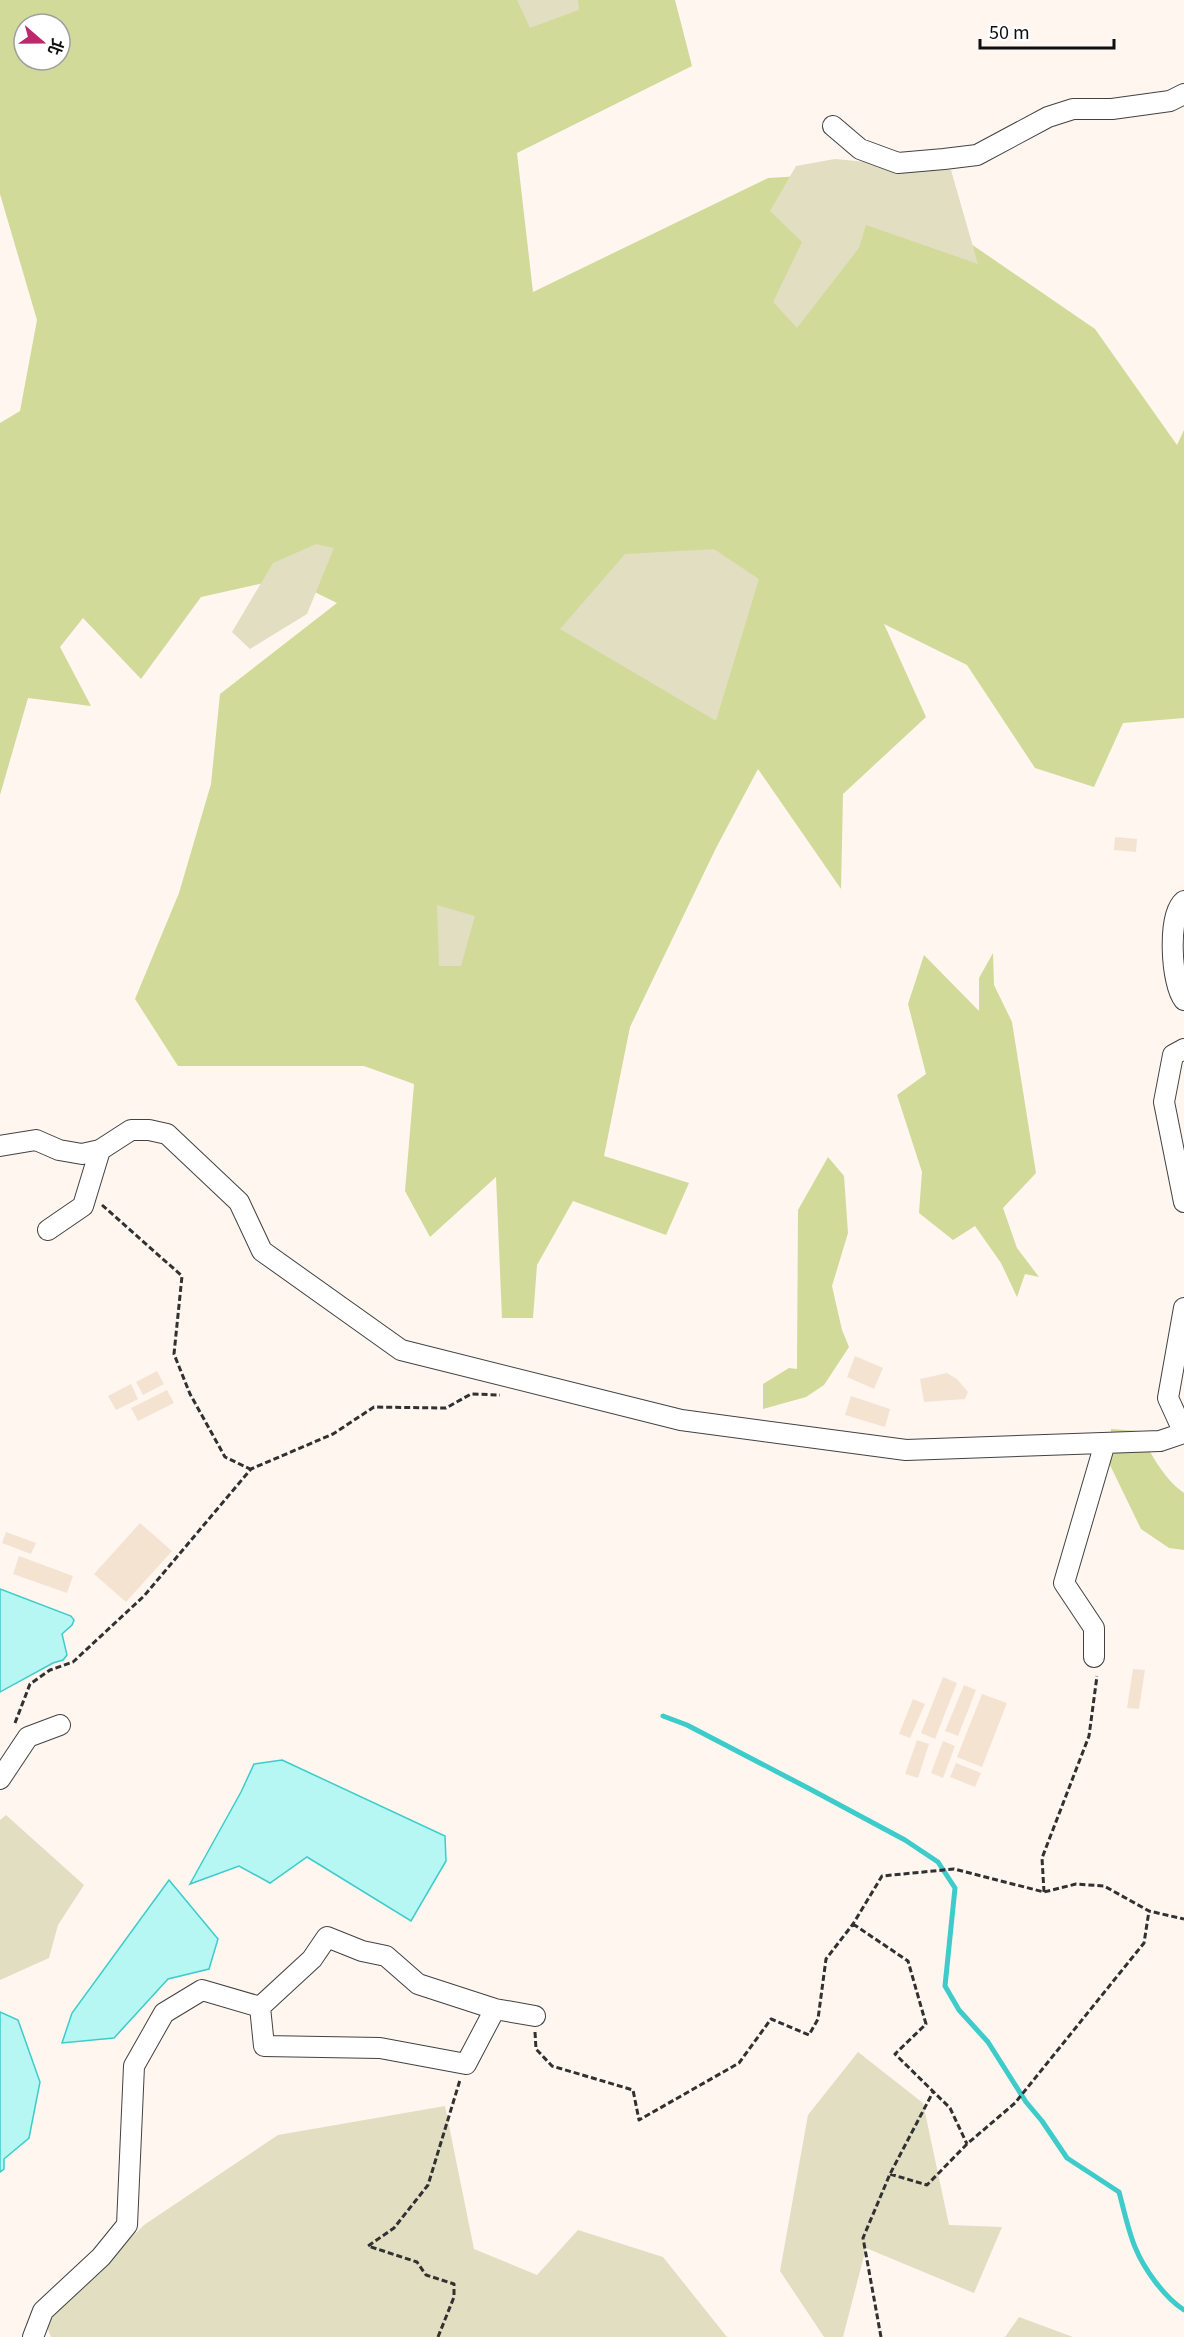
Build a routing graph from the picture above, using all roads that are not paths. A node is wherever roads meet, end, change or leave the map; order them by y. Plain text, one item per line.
1 (1184, 94) edge
2 (833, 126) dead end
3 (1184, 901) edge
4 (1184, 1000) edge
5 (1184, 1049) edge
6 (0, 1146) edge
7 (100, 1150) junction
8 (1184, 1202) edge
9 (48, 1230) dead end
10 (1184, 1308) edge
11 (1184, 1433) edge
12 (1106, 1443) junction
13 (1094, 1657) road end
14 (60, 1725) dead end
15 (0, 1779) edge
16 (260, 2007) junction
17 (495, 2009) junction
18 (535, 2016) road end
19 (33, 2337) edge

1 - 2 street
3 - 4 street
5 - 8 street
6 - 7 street
7 - 9 street
7 - 12 street
10 - 11 street
11 - 12 street
12 - 13 street
14 - 15 street
16 - 17 street
16 - 17 street
16 - 19 street
17 - 18 street

